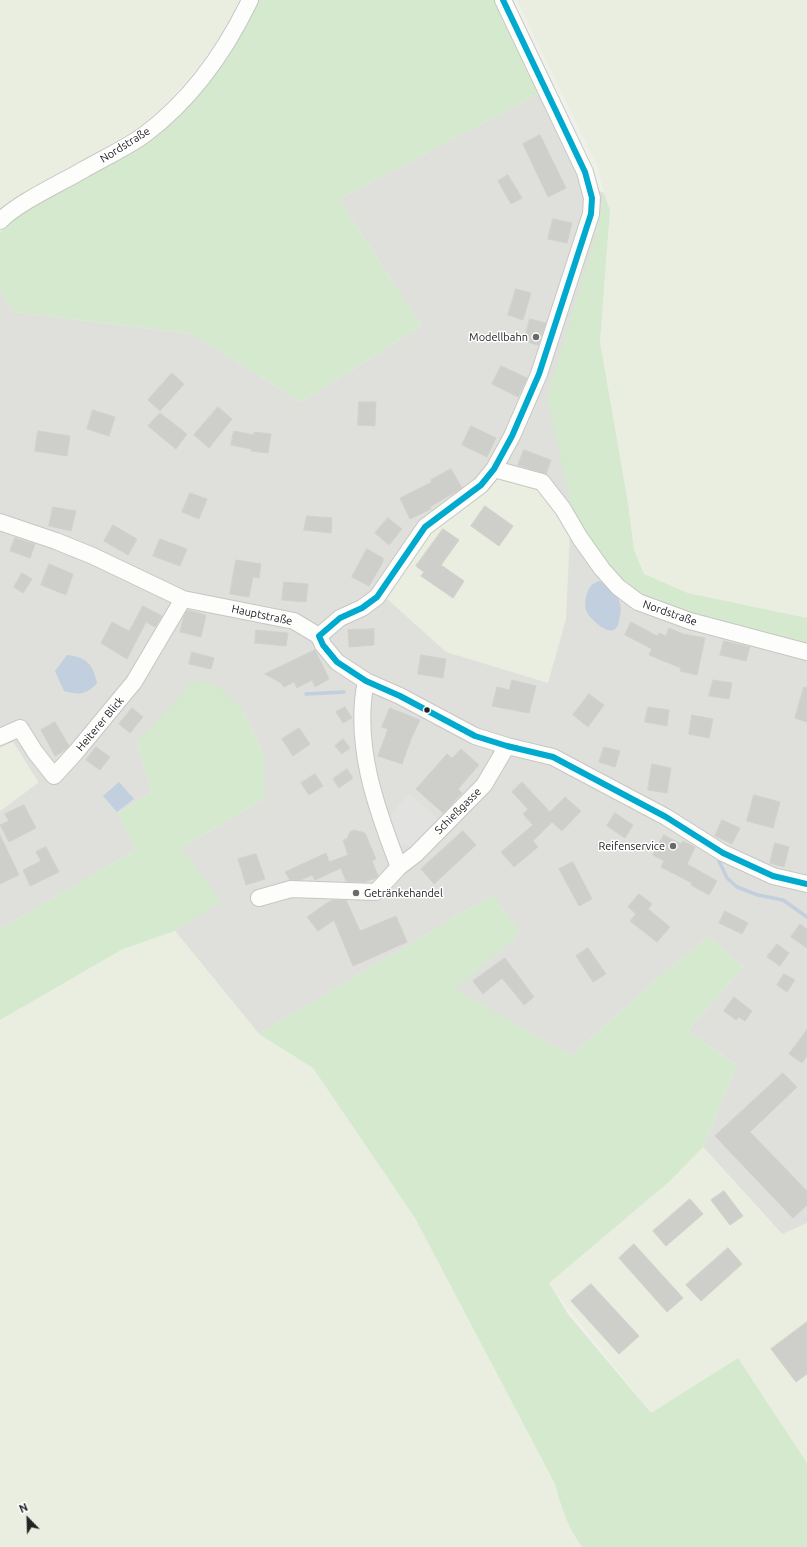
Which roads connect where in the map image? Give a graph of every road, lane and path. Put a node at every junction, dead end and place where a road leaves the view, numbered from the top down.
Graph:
1 (250, 0) edge
2 (503, 0) edge
3 (0, 221) edge
4 (494, 469) junction
5 (0, 522) edge
6 (184, 598) junction
7 (319, 636) junction
8 (807, 652) edge
9 (366, 681) junction
10 (0, 737) edge
11 (507, 746) junction
12 (399, 866) junction
13 (807, 884) edge
14 (259, 898) dead end

1 - 3 street, Nordstraße
2 - 4 street
4 - 7 street
4 - 8 street, Nordstraße
5 - 6 street, Hauptstraße
6 - 7 street, Hauptstraße
6 - 10 street, Heiterer Blick
7 - 9 street, Hauptstraße
9 - 11 street, Hauptstraße
9 - 12 street
11 - 12 street, Schießgasse
11 - 13 street, Hauptstraße
12 - 14 street, Schießgasse

